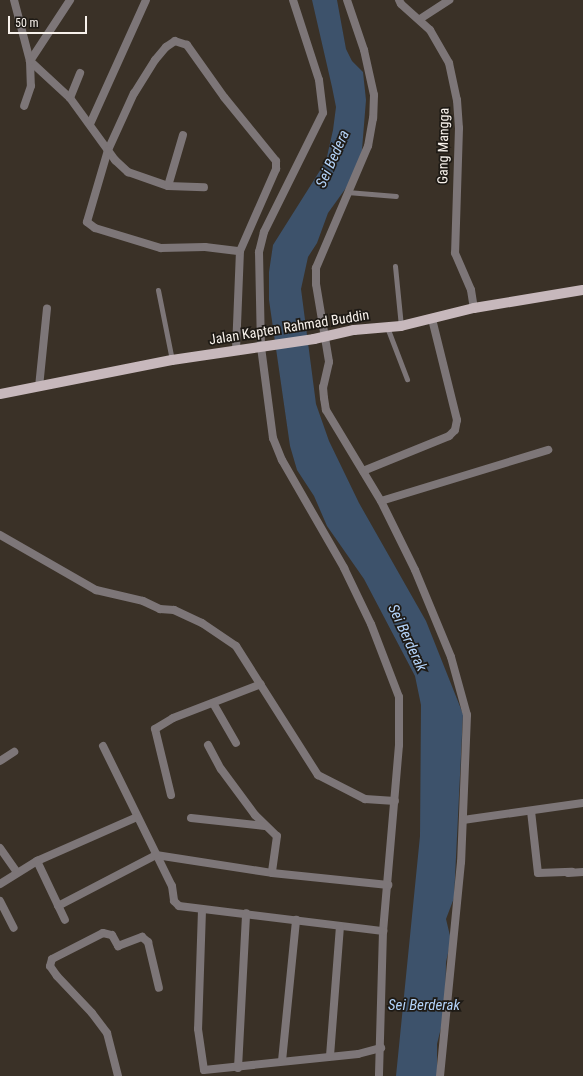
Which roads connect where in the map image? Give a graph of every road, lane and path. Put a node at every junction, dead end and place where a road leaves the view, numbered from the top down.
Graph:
1 (14, 0) edge
2 (70, 0) edge
3 (146, 0) edge
4 (293, 0) edge
5 (347, 0) edge
6 (399, 0) edge
7 (449, 0) edge
8 (420, 19) junction
9 (30, 61) junction
10 (80, 72) dead end
11 (70, 98) junction
12 (24, 106) dead end
13 (90, 124) junction
14 (183, 135) dead end
15 (108, 150) junction
16 (168, 186) junction
17 (204, 187) dead end
18 (347, 192) junction
19 (396, 196) dead end
20 (240, 251) junction
21 (395, 266) dead end
22 (158, 290) dead end
23 (583, 290) edge
24 (47, 308) dead end
25 (474, 308) junction
26 (432, 319) junction
27 (386, 326) junction
28 (401, 326) junction
29 (324, 336) junction
30 (261, 347) junction
31 (236, 350) junction
32 (172, 360) junction
33 (407, 379) dead end
34 (39, 387) junction
35 (0, 394) edge
36 (548, 450) dead end
37 (363, 471) junction
38 (381, 501) junction
39 (0, 536) edge
40 (261, 684) junction
41 (213, 702) junction
42 (236, 743) dead end
43 (208, 745) dead end
44 (103, 746) dead end
45 (14, 752) dead end
46 (0, 761) edge
47 (171, 795) dead end
48 (395, 801) junction
49 (583, 803) edge
50 (531, 810) junction
51 (137, 817) junction
52 (191, 818) dead end
53 (463, 820) junction
54 (266, 826) junction
55 (0, 848) edge
56 (156, 855) junction
57 (37, 861) junction
58 (17, 872) junction
59 (583, 872) edge
60 (272, 873) junction
61 (0, 884) edge
62 (388, 885) junction
63 (0, 901) edge
64 (58, 906) junction
65 (202, 910) junction
66 (246, 913) junction
67 (65, 920) dead end
68 (296, 920) junction
69 (340, 926) junction
70 (14, 928) dead end
71 (383, 931) junction
72 (159, 988) dead end
73 (381, 1048) junction
74 (330, 1056) junction
75 (282, 1061) junction
76 (238, 1068) junction
77 (118, 1076) edge
78 (379, 1076) edge
79 (440, 1076) edge

1 - 9 street
2 - 9 street
3 - 13 street
4 - 30 street
5 - 18 street
6 - 8 street, Gang Mangga
7 - 8 street
8 - 25 street, Gang Mangga
9 - 11 street
9 - 12 street
10 - 11 street
11 - 13 street
13 - 15 street
14 - 16 street
15 - 16 street
15 - 20 street
15 - 20 street
16 - 17 street
18 - 19 lane
18 - 29 street
20 - 31 street
21 - 28 lane
22 - 32 lane
23 - 25 main road, Jalan Kapten Rahmad Buddin
24 - 34 street
25 - 26 main road, Jalan Kapten Rahmad Buddin
26 - 28 main road, Jalan Kapten Rahmad Buddin
26 - 37 street
27 - 28 main road, Jalan Kapten Rahmad Buddin
27 - 29 main road, Jalan Kapten Rahmad Buddin
27 - 33 lane
29 - 30 main road, Jalan Kapten Rahmad Buddin
29 - 37 street
30 - 31 main road, Jalan Kapten Rahmad Buddin
30 - 48 street
31 - 32 main road, Jalan Kapten Rahmad Buddin
32 - 34 main road, Jalan Kapten Rahmad Buddin
34 - 35 main road, Jalan Kapten Rahmad Buddin
36 - 38 street
37 - 38 street
38 - 53 street
39 - 40 street
40 - 41 street
40 - 48 street
41 - 42 street
41 - 47 street
43 - 54 street
44 - 51 street
45 - 46 street
48 - 62 street
49 - 50 street
50 - 53 street
50 - 59 street
51 - 56 street
51 - 57 street
52 - 54 street
53 - 79 street
54 - 60 street
55 - 58 street
56 - 60 street
56 - 64 street
56 - 65 street
57 - 58 street
57 - 64 street
58 - 61 street
60 - 62 street
62 - 71 street
63 - 70 street
64 - 67 street
65 - 66 street
65 - 76 street
66 - 68 street
66 - 76 street
68 - 69 street
68 - 75 street
69 - 71 street
69 - 74 street
71 - 73 street
72 - 77 street
73 - 74 street
73 - 78 street
74 - 75 street
75 - 76 street

